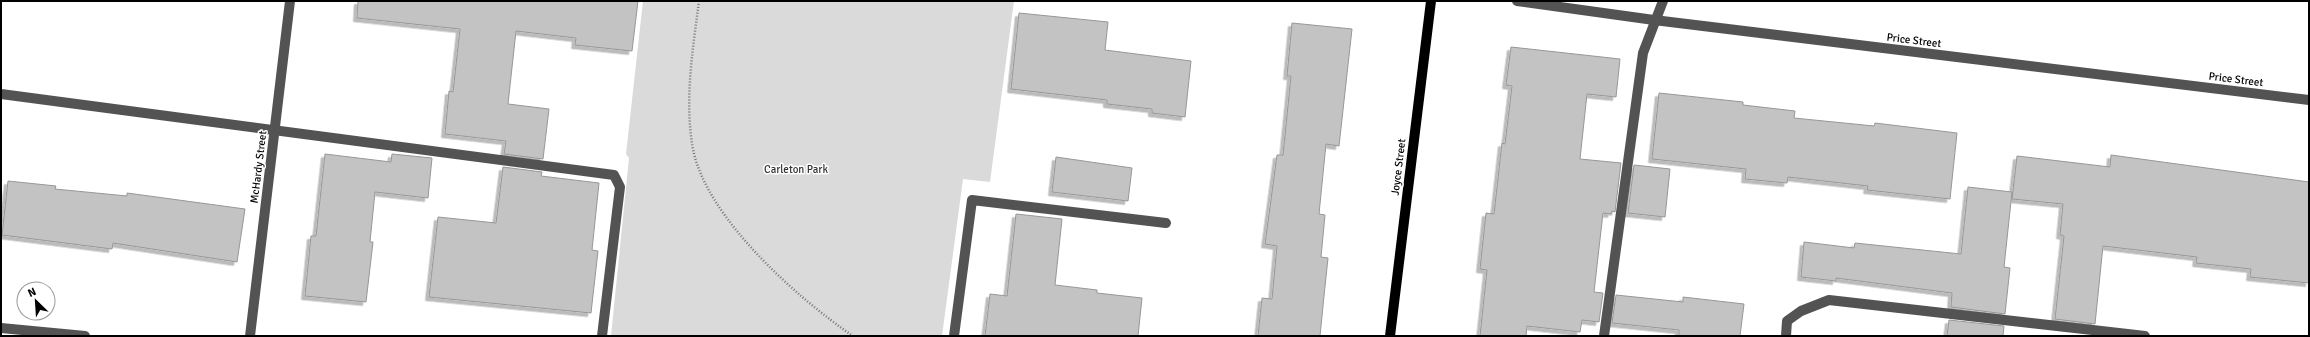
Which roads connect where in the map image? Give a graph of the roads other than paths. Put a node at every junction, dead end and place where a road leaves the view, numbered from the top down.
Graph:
1 (290, 1) edge
2 (1431, 1) edge
3 (1517, 1) edge
4 (1663, 1) edge
5 (1654, 20) junction
6 (1, 94) edge
7 (2309, 100) edge
8 (275, 129) junction
9 (1166, 223) dead end
10 (1, 328) edge
11 (85, 336) edge
12 (250, 336) edge
13 (602, 336) edge
14 (954, 336) edge
15 (1390, 336) edge
16 (1604, 336) edge
17 (1786, 336) edge
18 (2145, 336) edge

1 - 8 street, McHardy Street
2 - 15 main road, Joyce Street
3 - 5 street, Price Street
4 - 5 street
5 - 7 street, Price Street
5 - 16 street
6 - 8 street
8 - 12 street, McHardy Street
8 - 13 street
9 - 14 street
10 - 11 street
17 - 18 street

